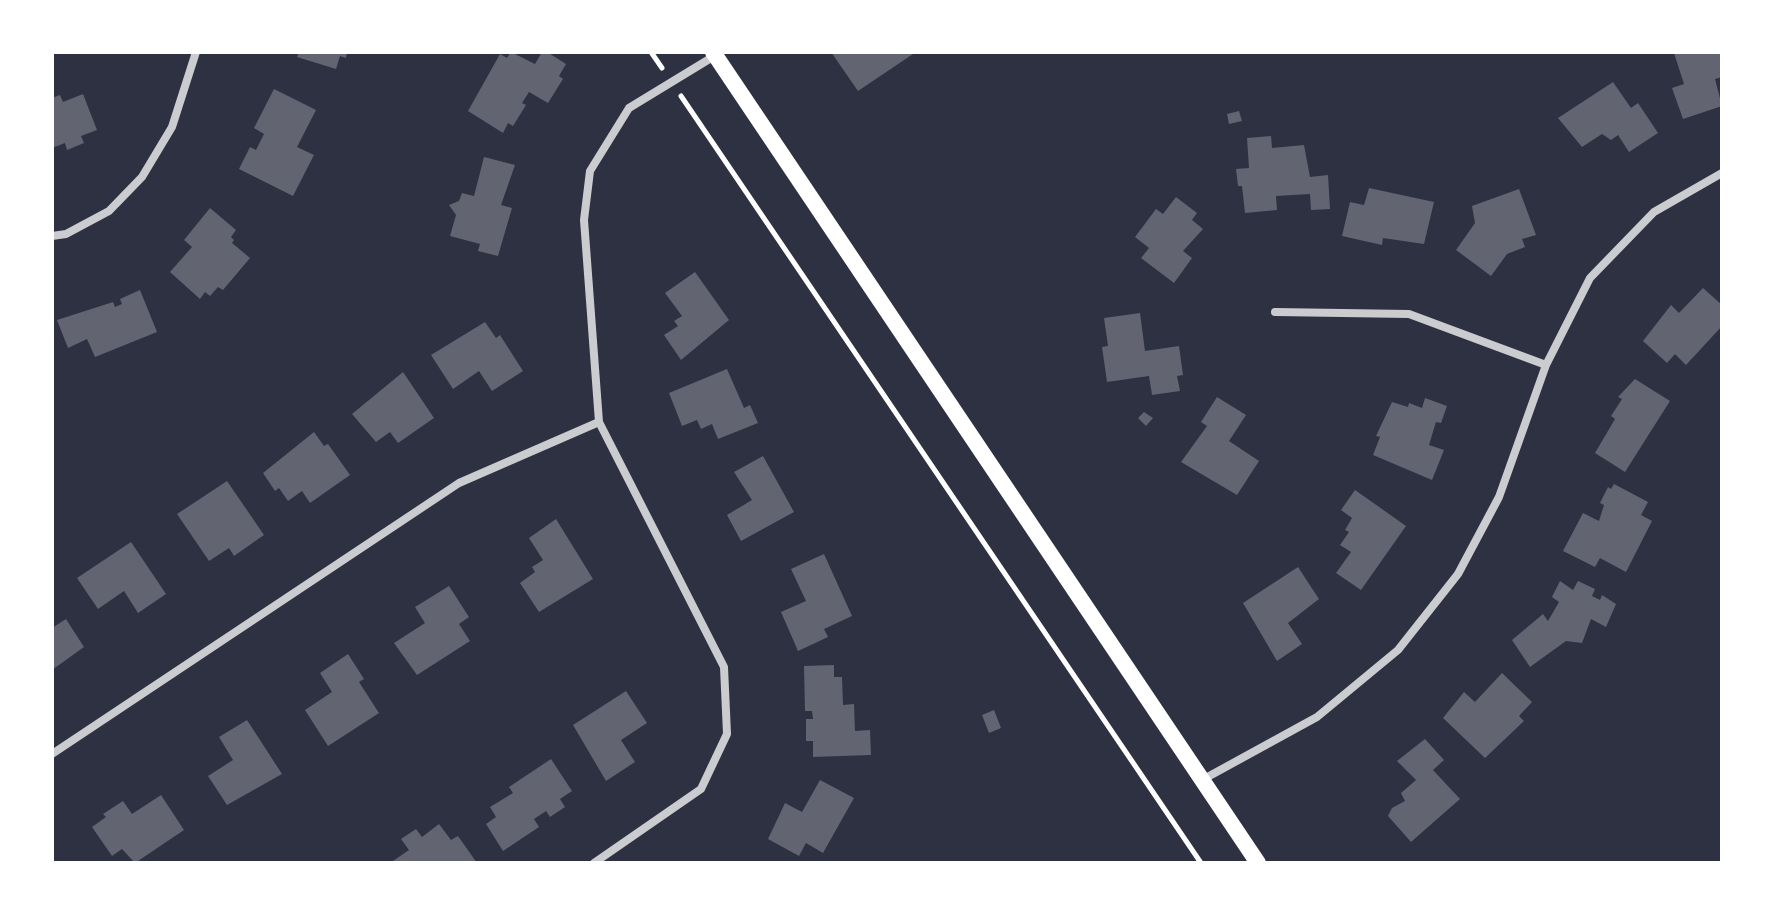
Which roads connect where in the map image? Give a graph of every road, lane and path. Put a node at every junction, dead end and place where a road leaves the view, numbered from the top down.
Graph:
1 (196, 52) edge
2 (651, 52) edge
3 (716, 53) edge
4 (671, 82) junction
5 (1722, 173) edge
6 (52, 236) edge
7 (1275, 312) dead end
8 (1546, 365) junction
9 (599, 422) junction
10 (52, 754) edge
11 (1202, 780) junction
12 (594, 863) edge
13 (1201, 863) edge
14 (1258, 863) edge

1 - 6 street
2 - 4 path
3 - 4 street
3 - 11 main road
4 - 9 street
4 - 13 path
5 - 8 street
7 - 8 street
8 - 11 street
9 - 10 street
9 - 12 street
11 - 14 main road

